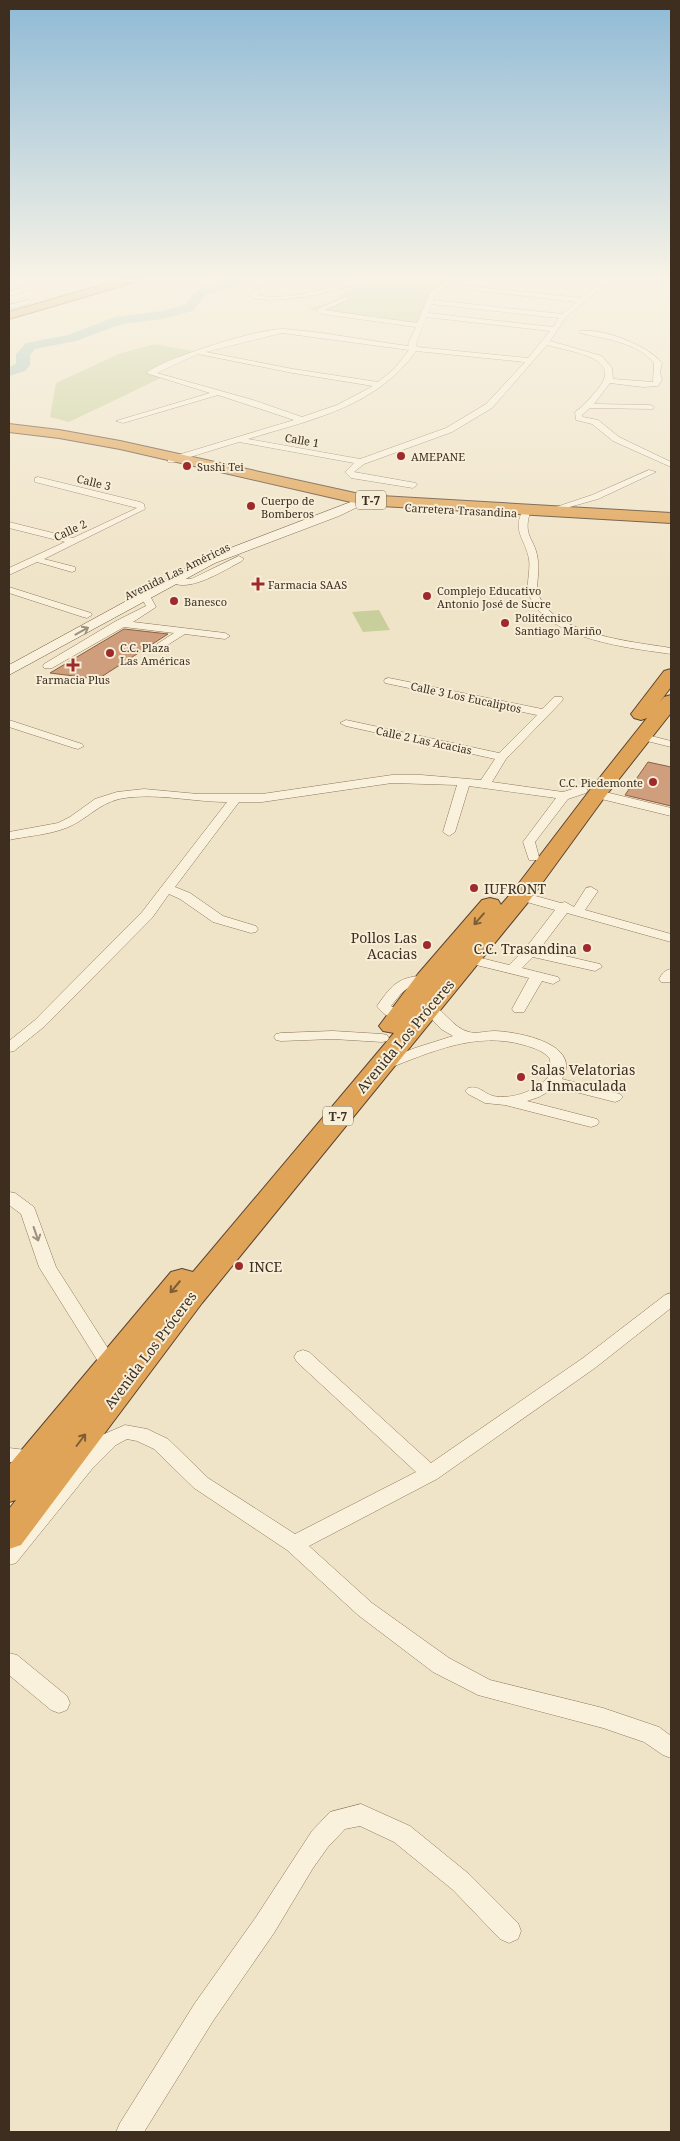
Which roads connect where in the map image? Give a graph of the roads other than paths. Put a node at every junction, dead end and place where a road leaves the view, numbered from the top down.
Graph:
1 (165, 378) edge
2 (338, 378) edge
3 (385, 378) edge
4 (515, 378) edge
5 (610, 378) edge
6 (657, 378) edge
7 (610, 381) junction
8 (378, 384) junction
9 (217, 392) junction
10 (590, 406) junction
11 (650, 407) dead end
12 (300, 419) junction
13 (120, 421) dead end
14 (9, 428) edge
15 (78, 438) junction
16 (238, 440) junction
17 (212, 446) junction
18 (151, 452) junction
19 (171, 458) junction
20 (361, 462) junction
21 (671, 465) edge
22 (208, 466) junction
23 (652, 472) dead end
24 (38, 480) dead end
25 (412, 485) dead end
26 (346, 503) junction
27 (141, 509) joint
28 (526, 512) junction
29 (567, 513) junction
30 (594, 518) junction
31 (671, 520) edge
32 (9, 525) edge
33 (671, 534) edge
34 (73, 541) junction
35 (35, 559) junction
36 (239, 559) dead end
37 (72, 569) dead end
38 (9, 572) edge
39 (175, 581) junction
40 (9, 590) edge
41 (146, 596) junction
42 (87, 615) junction
43 (103, 619) junction
44 (122, 623) junction
45 (183, 631) junction
46 (225, 636) dead end
47 (161, 646) dead end
48 (53, 647) junction
49 (75, 650) junction
50 (671, 651) edge
51 (9, 660) edge
52 (48, 666) dead end
53 (9, 671) edge
54 (671, 675) edge
55 (389, 681) dead end
56 (558, 699) dead end
57 (671, 701) edge
58 (544, 713) junction
59 (9, 723) edge
60 (346, 723) dead end
61 (643, 736) junction
62 (671, 744) edge
63 (78, 746) dead end
64 (502, 757) junction
65 (464, 782) junction
66 (484, 784) junction
67 (581, 793) junction
68 (235, 799) junction
69 (671, 812) edge
70 (449, 832) dead end
71 (9, 836) edge
72 (167, 889) junction
73 (591, 891) dead end
74 (521, 896) junction
75 (571, 909) junction
76 (251, 929) dead end
77 (671, 938) edge
78 (530, 952) junction
79 (469, 959) junction
80 (596, 967) dead end
81 (512, 970) junction
82 (537, 977) junction
83 (553, 980) dead end
84 (519, 1009) dead end
85 (437, 1017) junction
86 (281, 1037) dead end
87 (468, 1037) junction
88 (382, 1038) junction
89 (12, 1043) edge
90 (423, 1050) junction
91 (378, 1067) junction
92 (554, 1082) junction
93 (473, 1091) dead end
94 (615, 1097) dead end
95 (504, 1100) junction
96 (591, 1122) dead end
97 (9, 1197) edge
98 (671, 1299) edge
99 (303, 1357) dead end
100 (110, 1366) junction
101 (9, 1455) edge
102 (35, 1457) junction
103 (430, 1474) junction
104 (9, 1489) edge
105 (9, 1535) edge
106 (294, 1544) junction
107 (9, 1557) edge
108 (9, 1662) edge
109 (59, 1703) dead end
110 (671, 1748) edge
111 (509, 1931) dead end
112 (128, 2132) edge

1 - 9 street
2 - 8 street
3 - 8 street
4 - 20 street
5 - 7 street
6 - 7 street
7 - 10 street
8 - 12 street
9 - 12 street
9 - 13 street
10 - 11 street
10 - 21 street
12 - 16 street
12 - 17 street
14 - 15 highway, Carretera Trasandina / T-7
15 - 18 highway, Carretera Trasandina / T-7
15 - 19 highway, Carretera Trasandina / T-7
16 - 17 street
16 - 20 street, Calle 1
17 - 18 highway
17 - 19 street
17 - 22 highway
18 - 19 highway, Carretera Trasandina / T-7
19 - 22 highway, Carretera Trasandina / T-7
19 - 26 highway, Carretera Trasandina / T-7
20 - 25 street
22 - 26 highway, Carretera Trasandina / T-7
23 - 29 street
24 - 27 street, Calle 3
26 - 28 highway, Carretera Trasandina / T-7
26 - 39 street, Avenida Las Américas
26 - 42 street, Avenida Las Américas
27 - 34 street, Calle 2
28 - 29 highway, Carretera Trasandina / T-7
28 - 30 highway, Carretera Trasandina / T-7
28 - 50 street
29 - 31 highway, Carretera Trasandina / T-7
30 - 31 highway, Carretera Trasandina / T-7
30 - 33 highway
32 - 34 street
34 - 35 street, Calle 2
35 - 37 street
35 - 38 street, Calle 2
36 - 39 street
39 - 41 street, Avenida Las Américas
40 - 42 street
41 - 43 street, Avenida Las Américas
41 - 44 street
42 - 51 street, Avenida Las Américas
43 - 44 street
48 -> 43 street, Avenida Las Américas
44 - 45 street
44 - 49 street
45 - 46 street
45 - 47 street
48 - 49 street
48 - 53 street, Avenida Las Américas
49 - 52 street
54 - 67 highway, Avenida Los Próceres / T-7
55 - 58 street, Calle 3 Los Eucaliptos
56 - 58 street
57 - 61 highway, Avenida Los Próceres / T-7
58 - 64 street
59 - 63 street
60 - 64 street, Calle 2 Las Acacias
61 - 62 street
61 - 67 highway, Avenida Los Próceres / T-7
64 - 66 street
65 - 66 street
65 - 68 street
65 - 70 street
66 - 67 street
67 - 69 street
67 - 74 highway, Avenida Los Próceres / T-7
67 -> 88 highway, Avenida Los Próceres / T-7
68 - 71 street
68 - 72 street
72 - 76 street
72 - 89 street
73 - 75 street
74 - 75 street
74 - 79 highway, Avenida Los Próceres / T-7
75 - 77 street
75 - 78 street
78 - 80 street
78 - 81 street
79 - 81 street
79 - 85 highway, Avenida Los Próceres / T-7
81 - 82 street
82 - 83 street
82 - 84 street
85 - 87 street
85 - 90 street
85 - 91 highway, Avenida Los Próceres / T-7
86 - 88 street
87 - 90 street
87 - 92 street
88 -> 100 highway, Avenida Los Próceres / T-7
90 - 91 street
105 -> 91 highway, Avenida Los Próceres / T-7
92 - 94 street
92 - 95 street
93 - 95 street
95 - 96 street
97 -> 100 street
98 - 103 street
99 - 103 street
100 - 102 highway, Avenida Los Próceres / T-7
101 - 102 street
102 - 104 highway, Avenida Los Próceres / T-7
103 - 106 street
106 - 107 street
106 - 110 street
108 - 109 street
111 - 112 street

